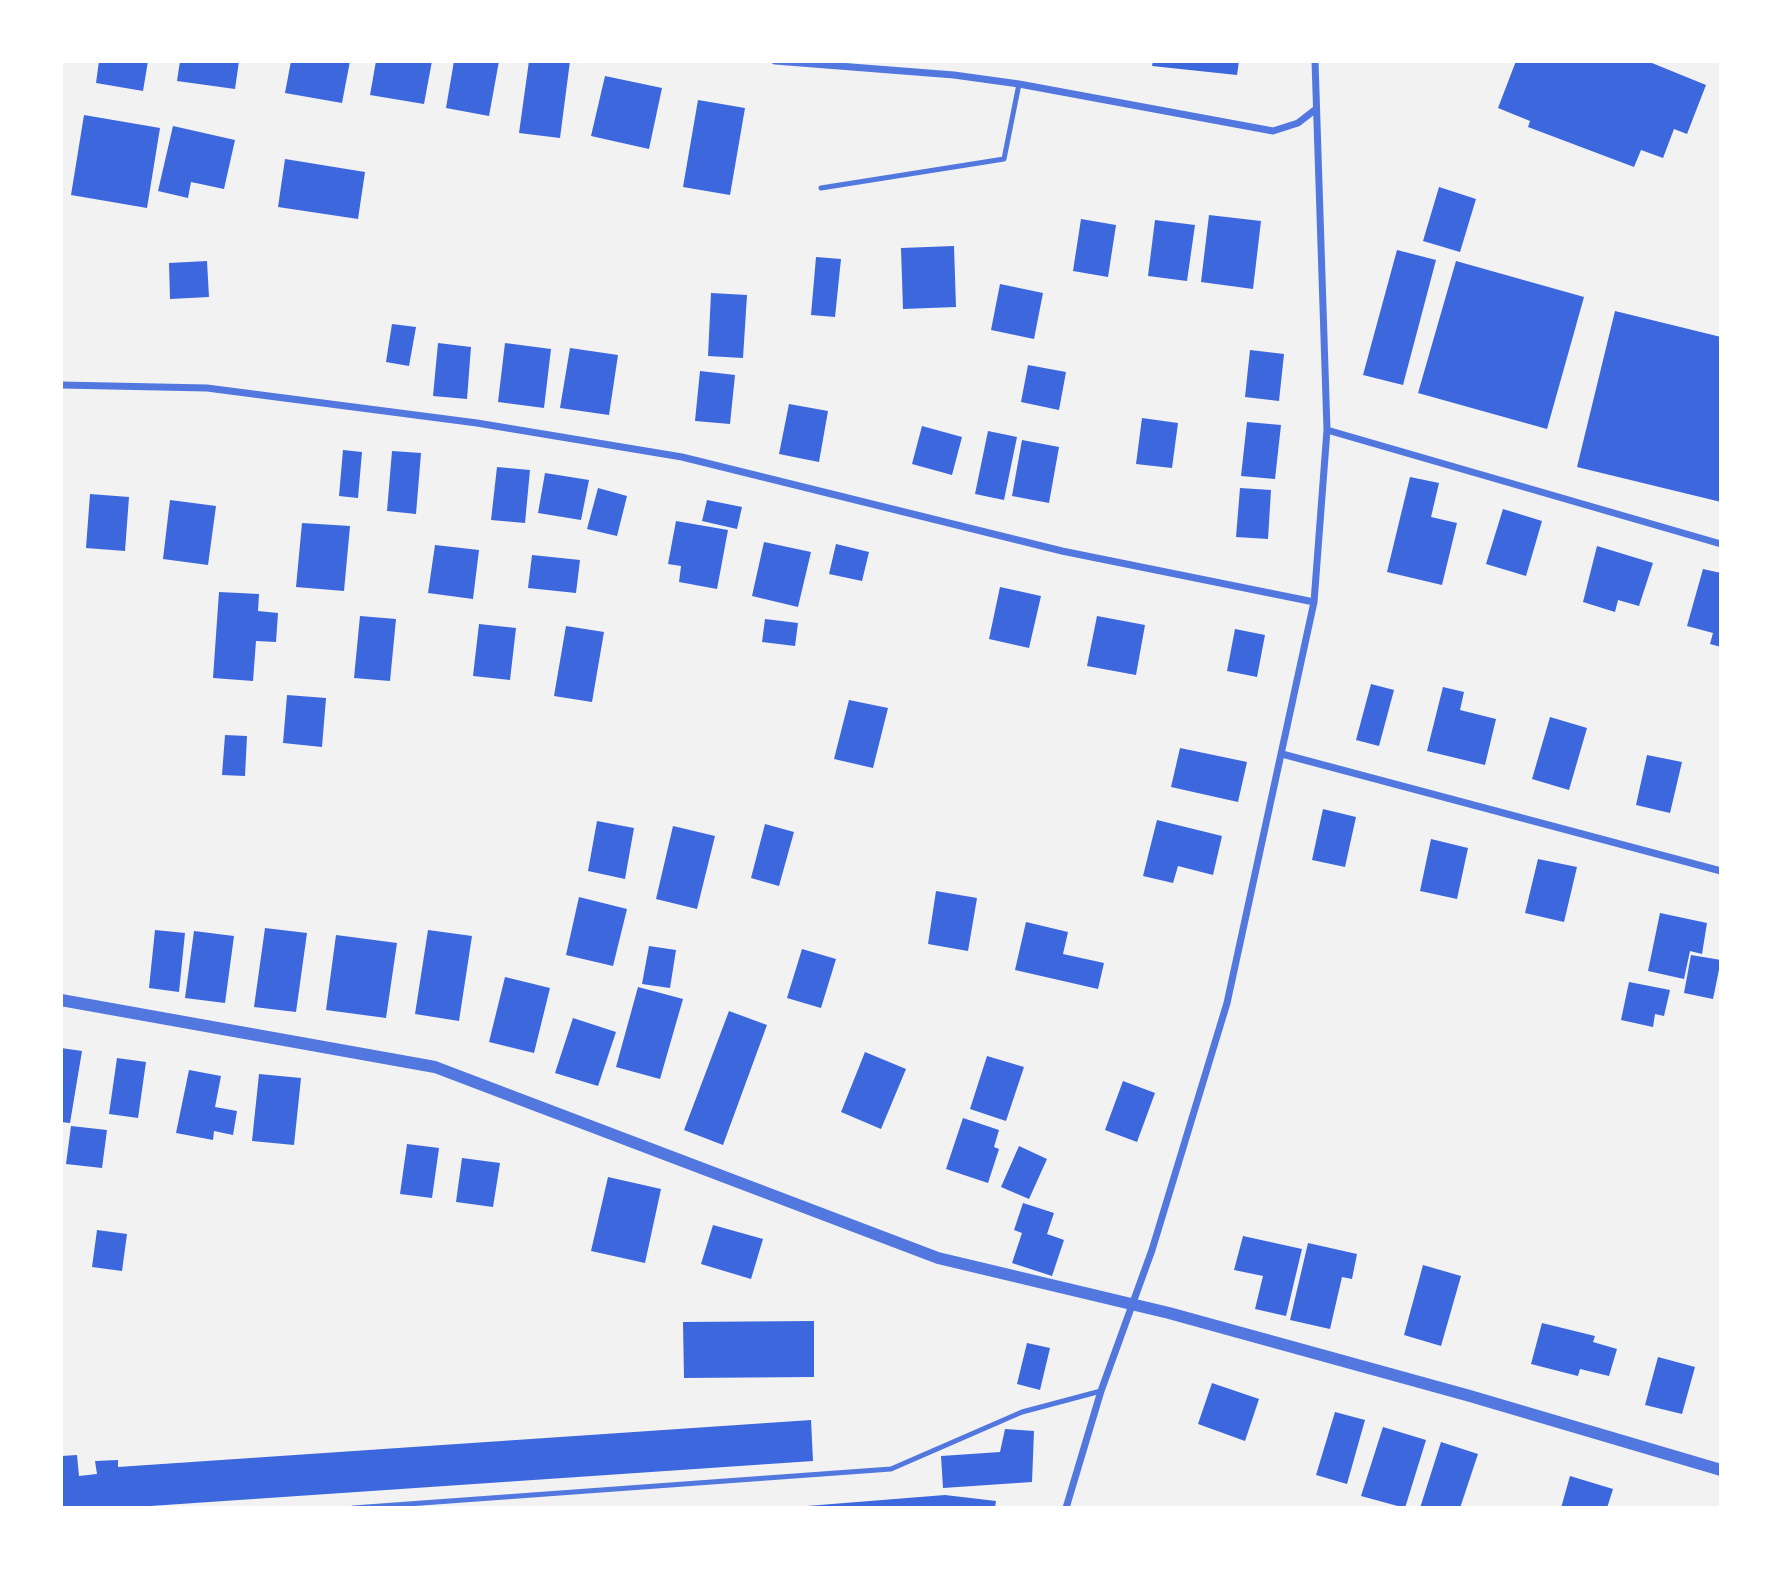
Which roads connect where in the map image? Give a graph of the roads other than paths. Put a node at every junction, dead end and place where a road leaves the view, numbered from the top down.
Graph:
1 (775, 61) edge
2 (1315, 61) edge
3 (1019, 84) junction
4 (1317, 110) junction
5 (821, 188) dead end
6 (61, 385) edge
7 (1327, 429) junction
8 (1721, 544) edge
9 (1314, 602) junction
10 (1282, 754) junction
11 (1721, 872) edge
12 (61, 1000) edge
13 (1132, 1304) junction
14 (1101, 1391) junction
15 (1721, 1470) edge
16 (352, 1508) edge
17 (1066, 1508) edge

1 - 3 street
2 - 4 street
3 - 4 street
3 - 5 lane
4 - 7 street
6 - 9 street
7 - 8 street
7 - 9 street
9 - 10 street
10 - 11 street
10 - 13 street
12 - 13 street
13 - 14 street
13 - 15 street
14 - 16 lane
14 - 17 street

